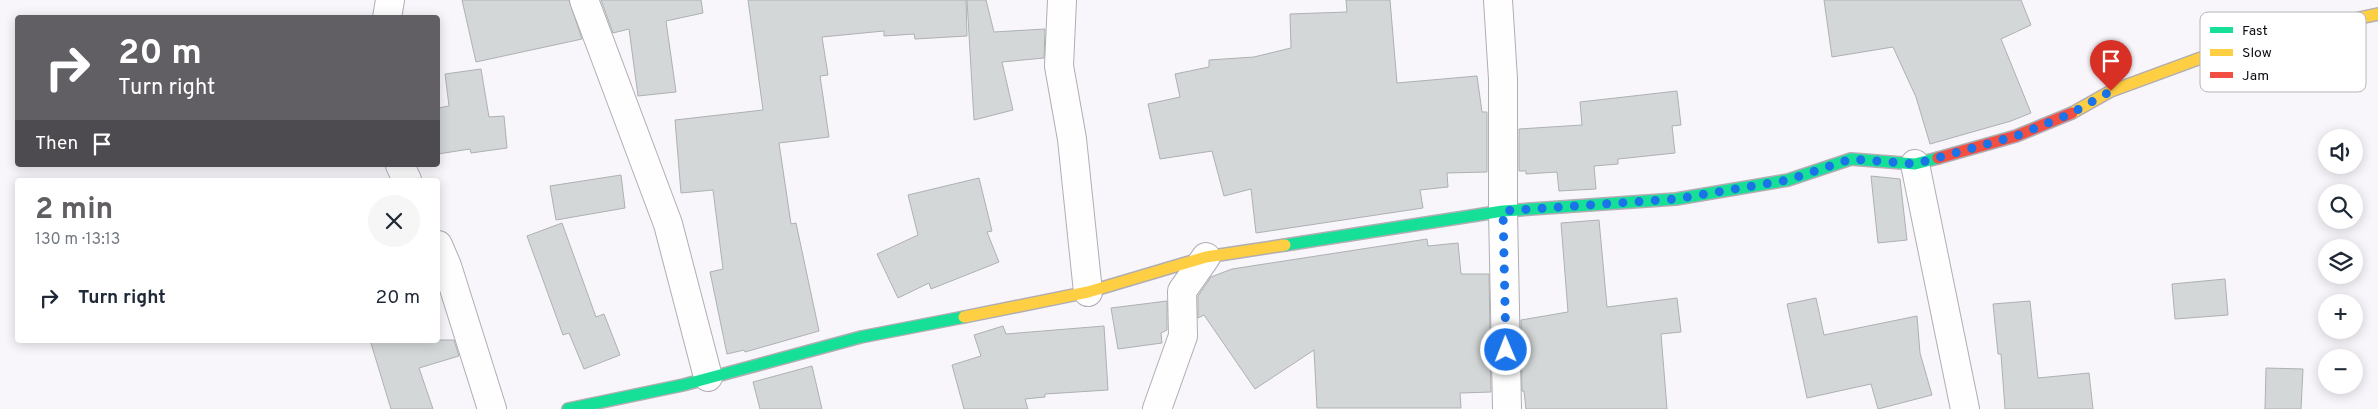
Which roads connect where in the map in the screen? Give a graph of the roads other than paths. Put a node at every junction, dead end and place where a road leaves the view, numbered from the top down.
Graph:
1 (390, 0) edge
2 (584, 0) edge
3 (1062, 0) edge
4 (1498, 0) edge
5 (387, 15) edge
6 (2200, 58) edge
7 (1915, 164) junction
8 (1503, 211) junction
9 (440, 250) edge
10 (1206, 257) junction
11 (1088, 292) junction
12 (708, 378) junction
13 (492, 409) edge
14 (568, 409) edge
15 (1157, 409) edge
16 (1507, 409) edge
17 (1965, 409) edge

1 - 5 street
2 - 12 street
3 - 11 street
4 - 8 street
6 - 7 street
7 - 8 street
7 - 17 street
8 - 10 street
8 - 16 street
9 - 13 street
10 - 11 street
10 - 15 street
11 - 12 street
12 - 14 street

